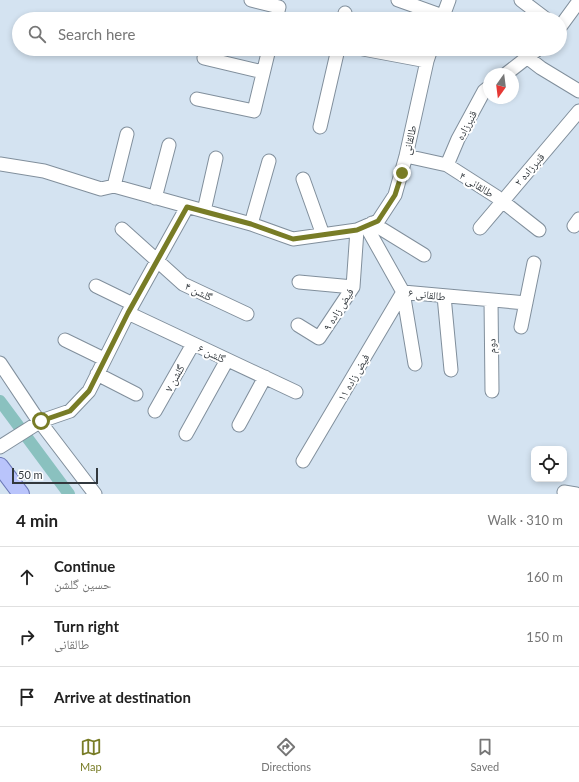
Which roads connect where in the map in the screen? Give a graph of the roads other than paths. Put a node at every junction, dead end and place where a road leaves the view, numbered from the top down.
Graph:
1 (251, 0) edge
2 (398, 0) edge
3 (449, 0) edge
4 (521, 0) edge
5 (579, 1) edge
6 (278, 12) edge
7 (428, 12) edge
8 (445, 12) edge
9 (537, 12) edge
10 (567, 17) edge
11 (267, 56) edge
12 (336, 56) edge
13 (429, 56) edge
14 (204, 58) dead end
15 (528, 58) joint
16 (514, 68) edge
17 (264, 72) junction
18 (579, 91) edge
19 (483, 93) edge
20 (197, 99) dead end
21 (579, 111) edge
22 (320, 127) dead end
23 (127, 134) dead end
24 (169, 145) dead end
25 (406, 156) junction
26 (216, 158) dead end
27 (269, 161) dead end
28 (0, 164) edge
29 (447, 165) junction
30 (303, 179) dead end
31 (114, 186) junction
32 (155, 198) junction
33 (501, 201) junction
34 (187, 207) junction
35 (204, 211) junction
36 (251, 224) junction
37 (365, 227) junction
38 (480, 228) dead end
39 (122, 229) dead end
40 (538, 230) dead end
41 (323, 235) junction
42 (424, 255) dead end
43 (157, 260) junction
44 (534, 263) dead end
45 (299, 282) dead end
46 (96, 286) dead end
47 (353, 288) junction
48 (403, 292) junction
49 (444, 296) junction
50 (491, 300) junction
51 (526, 303) junction
52 (130, 309) junction
53 (247, 314) dead end
54 (298, 325) dead end
55 (521, 327) dead end
56 (65, 340) dead end
57 (193, 344) junction
58 (104, 359) junction
59 (227, 360) junction
60 (0, 363) edge
61 (415, 364) dead end
62 (451, 370) dead end
63 (97, 374) junction
64 (265, 377) junction
65 (492, 391) dead end
66 (296, 392) dead end
67 (136, 394) dead end
68 (155, 412) dead end
69 (41, 421) junction
70 (239, 425) dead end
71 (186, 434) dead end
72 (0, 447) edge
73 (303, 461) dead end
74 (0, 466) edge
75 (21, 494) edge
76 (95, 494) edge

1 - 6 street
2 - 7 street
3 - 8 street
4 - 9 street
5 - 10 street
11 - 17 street
12 - 22 street
13 - 25 street, طالقانی
14 - 17 street
15 - 16 street
15 - 18 street
17 - 20 street
19 - 29 street, قنبرزاده
21 - 33 street, قنبرزاده ۲
23 - 31 street
24 - 32 street
25 - 29 street, طالقانی ۴
25 - 37 street, طالقانی
26 - 35 street
27 - 36 street
28 - 31 street
29 - 33 street, طالقانی ۴
30 - 41 street
31 - 32 street
32 - 34 street
33 - 38 street, قنبرزاده ۲
33 - 40 street, طالقانی ۴
34 - 35 street
34 - 43 street
35 - 36 street
36 - 41 street
37 - 41 street
37 - 42 street
37 - 47 street, فیض زاده ۹
37 - 48 street, طالقانی ۶
39 - 43 street, گلشن ۴
43 - 52 street
43 - 53 street, گلشن ۴
44 - 51 street
45 - 47 street
46 - 52 street, گلشن ۶
47 - 54 street, فیض زاده ۹
48 - 49 street, طالقانی ۶
48 - 61 street
48 - 73 street, فیض زاده ۱۱
49 - 50 street, طالقانی ۶
49 - 62 street
50 - 51 street, طالقانی ۶
50 - 65 street, دوم
51 - 55 street
52 - 57 street, گلشن ۶
52 - 58 street
56 - 58 street
57 - 59 street, گلشن ۶
57 - 68 street, گلشن ۷
58 - 63 street
59 - 64 street, گلشن ۶
59 - 71 street
60 - 69 street
63 - 67 street
63 - 69 street
64 - 66 street, گلشن ۶
64 - 70 street
69 - 72 street
69 - 76 street
74 - 75 main road

